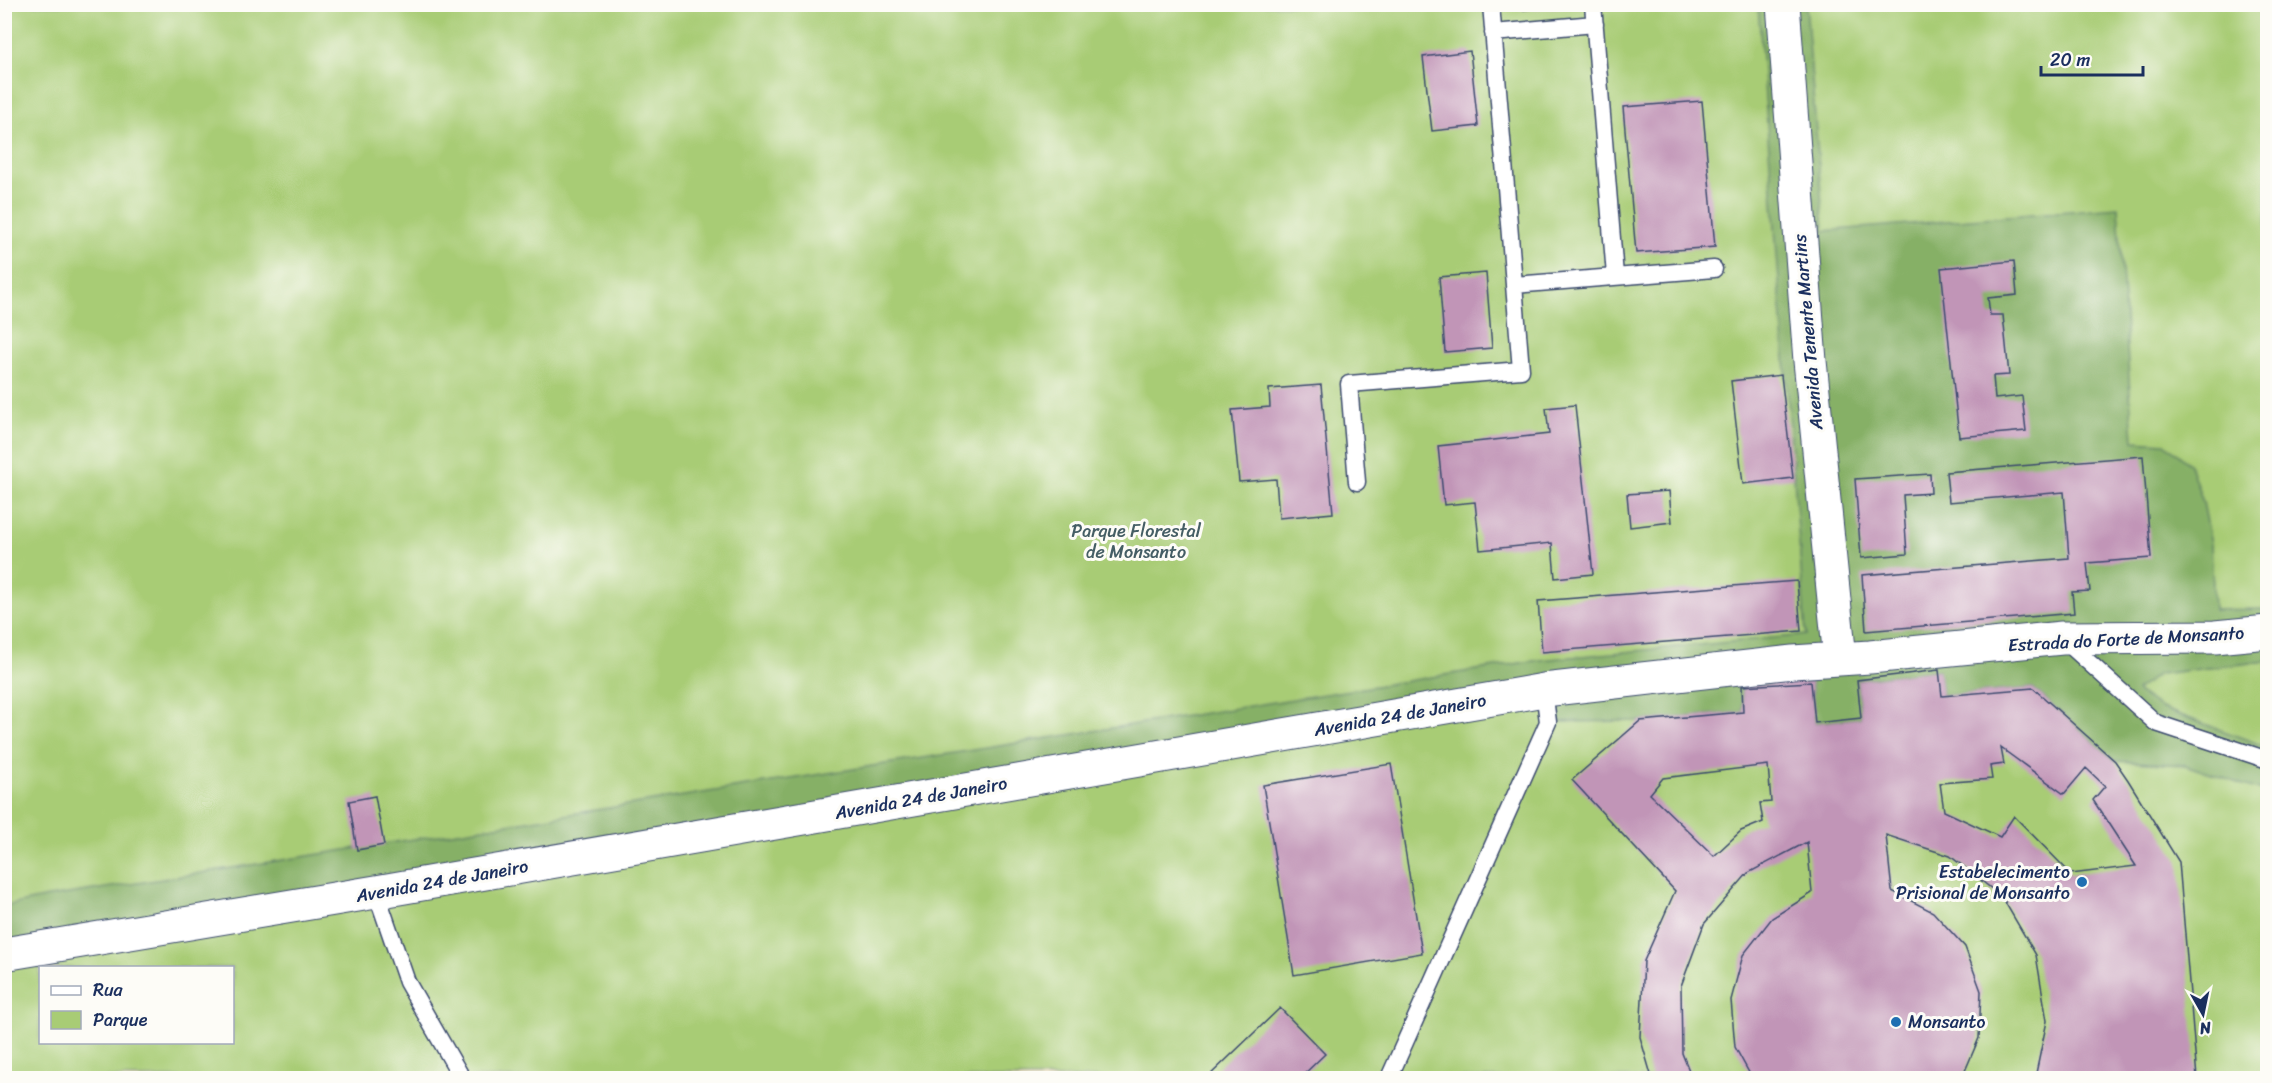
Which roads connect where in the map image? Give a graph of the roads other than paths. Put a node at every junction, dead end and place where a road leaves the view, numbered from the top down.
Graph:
1 (1491, 4) edge
2 (1593, 4) edge
3 (1783, 4) edge
4 (1595, 24) junction
5 (1493, 33) junction
6 (1714, 268) dead end
7 (1615, 276) junction
8 (1514, 285) junction
9 (1357, 482) dead end
10 (2268, 632) edge
11 (2062, 638) junction
12 (1840, 658) junction
13 (1544, 690) junction
14 (2268, 760) edge
15 (376, 892) junction
16 (4, 954) edge
17 (462, 1078) edge
18 (1389, 1078) edge

1 - 5 lane
2 - 4 lane
3 - 12 street, Avenida Tenente Martins
4 - 5 lane
4 - 7 lane
5 - 8 lane
6 - 7 lane
7 - 8 lane
8 - 9 lane
10 - 11 street, Estrada do Forte de Monsanto
11 - 12 street, Estrada do Forte de Monsanto
11 - 14 lane
12 - 13 street, Avenida 24 de Janeiro
13 - 15 street, Avenida 24 de Janeiro
13 - 18 lane
15 - 16 street, Avenida 24 de Janeiro
15 - 17 lane

